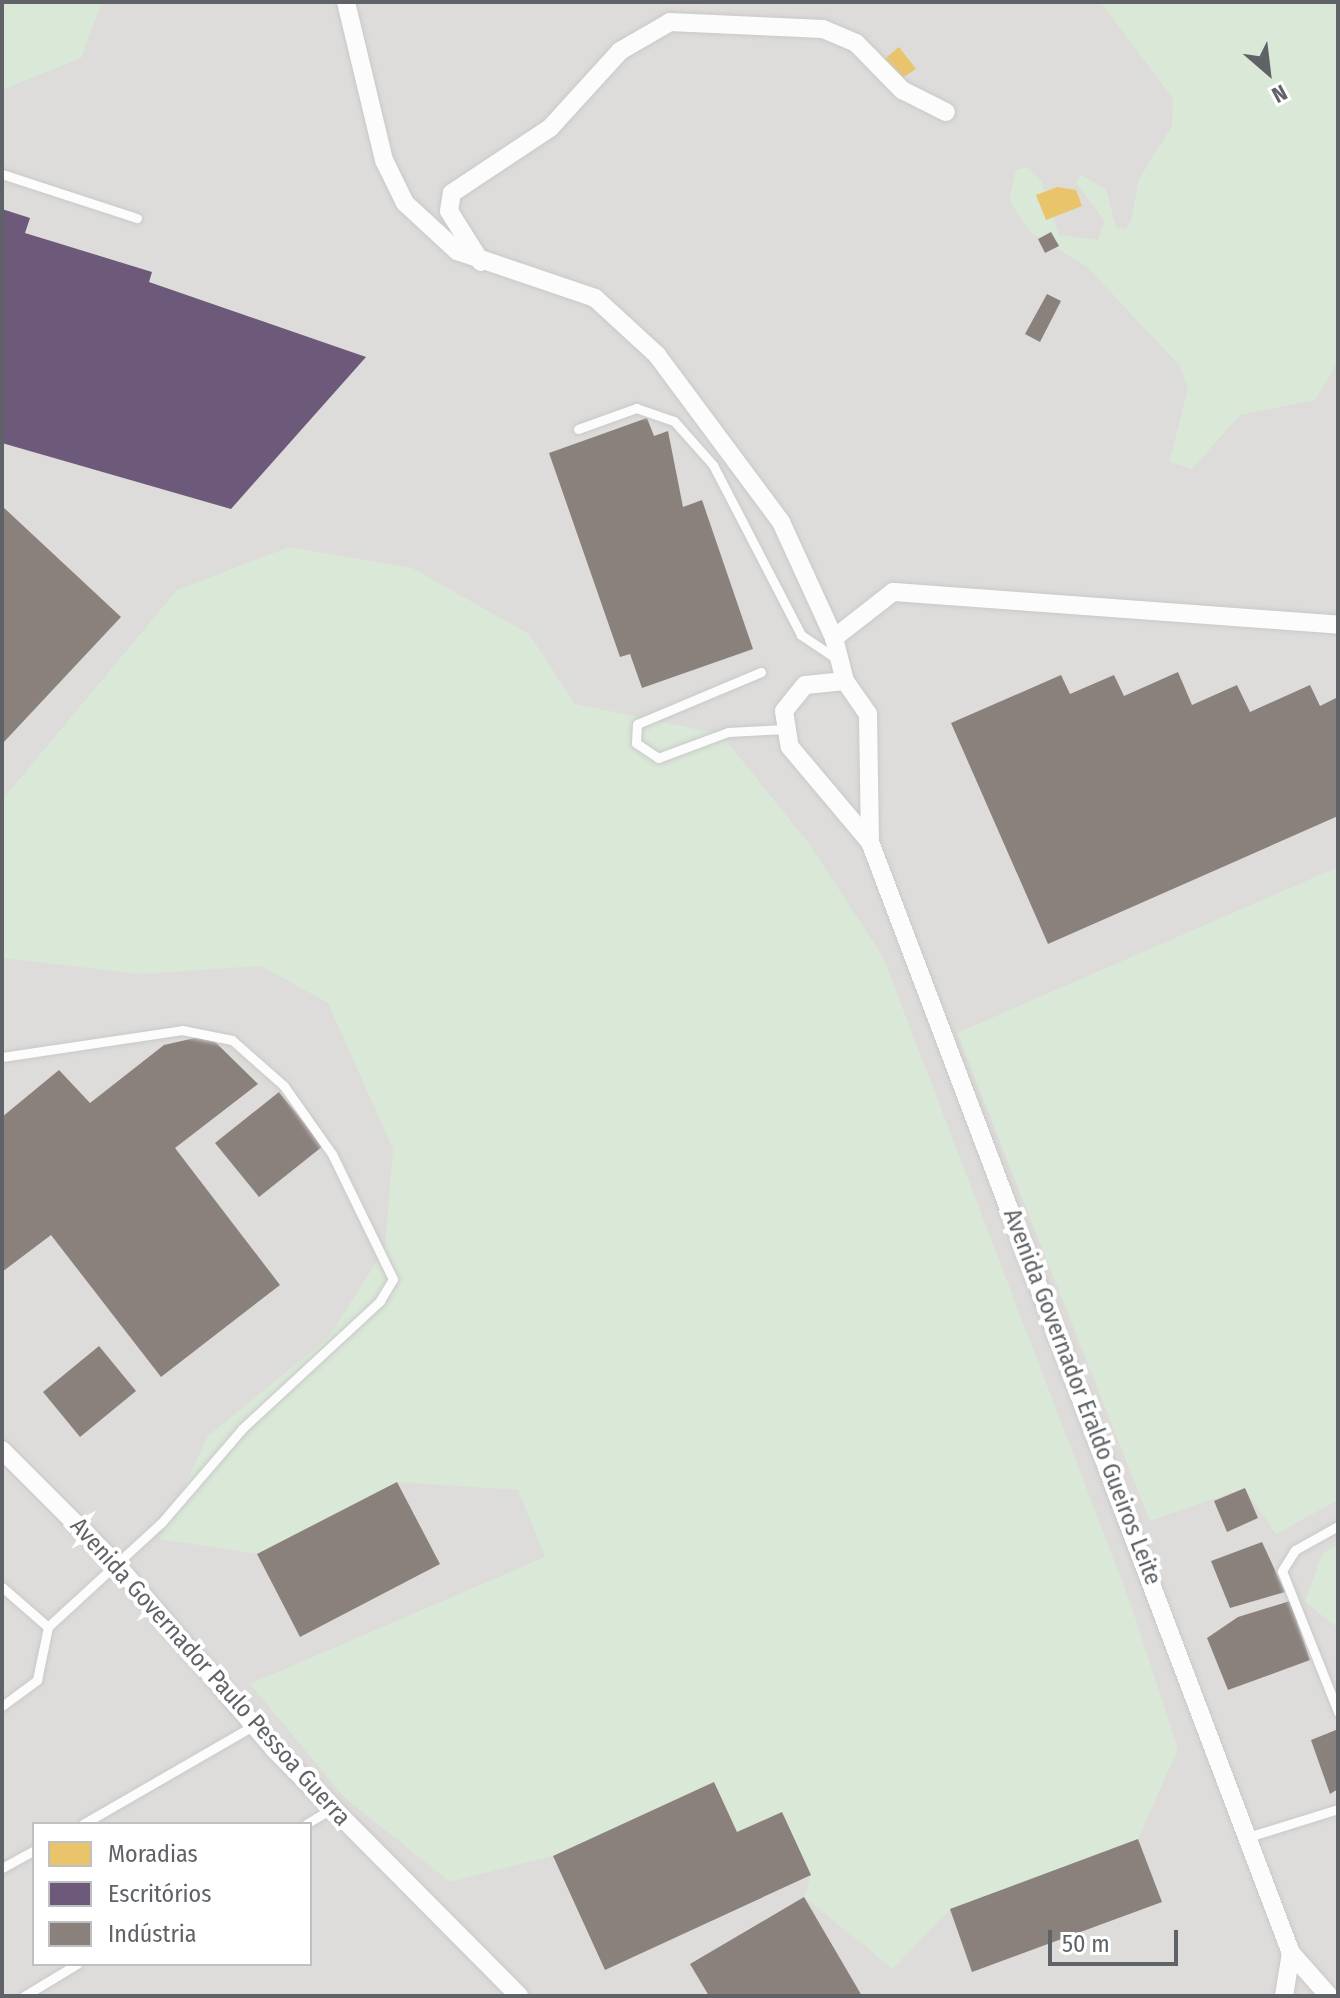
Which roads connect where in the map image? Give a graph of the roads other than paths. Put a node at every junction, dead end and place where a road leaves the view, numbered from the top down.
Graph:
1 (346, 2) edge
2 (946, 112) dead end
3 (2, 174) edge
4 (137, 218) dead end
5 (481, 262) junction
6 (578, 429) dead end
7 (1338, 625) edge
8 (834, 638) junction
9 (840, 661) junction
10 (761, 672) dead end
11 (845, 681) junction
12 (785, 729) junction
13 (870, 842) junction
14 (2, 1057) edge
15 (2, 1450) edge
16 (1338, 1526) edge
17 (117, 1565) junction
18 (2, 1587) edge
19 (48, 1627) junction
20 (2, 1706) edge
21 (1337, 1707) edge
22 (253, 1726) junction
23 (331, 1809) junction
24 (1336, 1811) edge
25 (86, 1822) edge
26 (309, 1822) edge
27 (1248, 1837) junction
28 (32, 1851) edge
29 (2, 1868) edge
30 (1291, 1953) junction
31 (74, 1966) edge
32 (24, 1996) edge
33 (519, 1996) edge
34 (1284, 1996) edge
35 (1329, 1996) edge

1 - 5 street, Avenida Governador Eraldo Gueiros Leite
2 - 5 street
3 - 4 lane
5 - 8 street, Avenida Governador Eraldo Gueiros Leite
6 - 9 lane
7 - 8 street
8 - 9 street, Avenida Governador Eraldo Gueiros Leite
9 - 11 street, Avenida Governador Eraldo Gueiros Leite
10 - 12 lane
11 - 12 street
11 - 13 street, Avenida Governador Eraldo Gueiros Leite
12 - 13 street, Avenida Governador Eraldo Gueiros Leite
13 - 27 street, Avenida Governador Eraldo Gueiros Leite
14 - 17 lane
15 - 17 street, Avenida Governador Paulo Pessoa Guerra
16 - 21 lane
17 - 19 lane
17 - 22 street, Avenida Governador Paulo Pessoa Guerra
18 - 19 lane
19 - 20 lane
22 - 23 street, Avenida Governador Paulo Pessoa Guerra
22 - 25 lane
23 - 26 lane
23 - 33 street, Avenida Governador Paulo Pessoa Guerra
24 - 27 lane
27 - 30 street, Avenida Governador Eraldo Gueiros Leite
28 - 29 lane
30 - 34 street, Avenida Governador Eraldo Gueiros Leite
30 - 35 street, Avenida Governador Eraldo Gueiros Leite
31 - 32 lane

